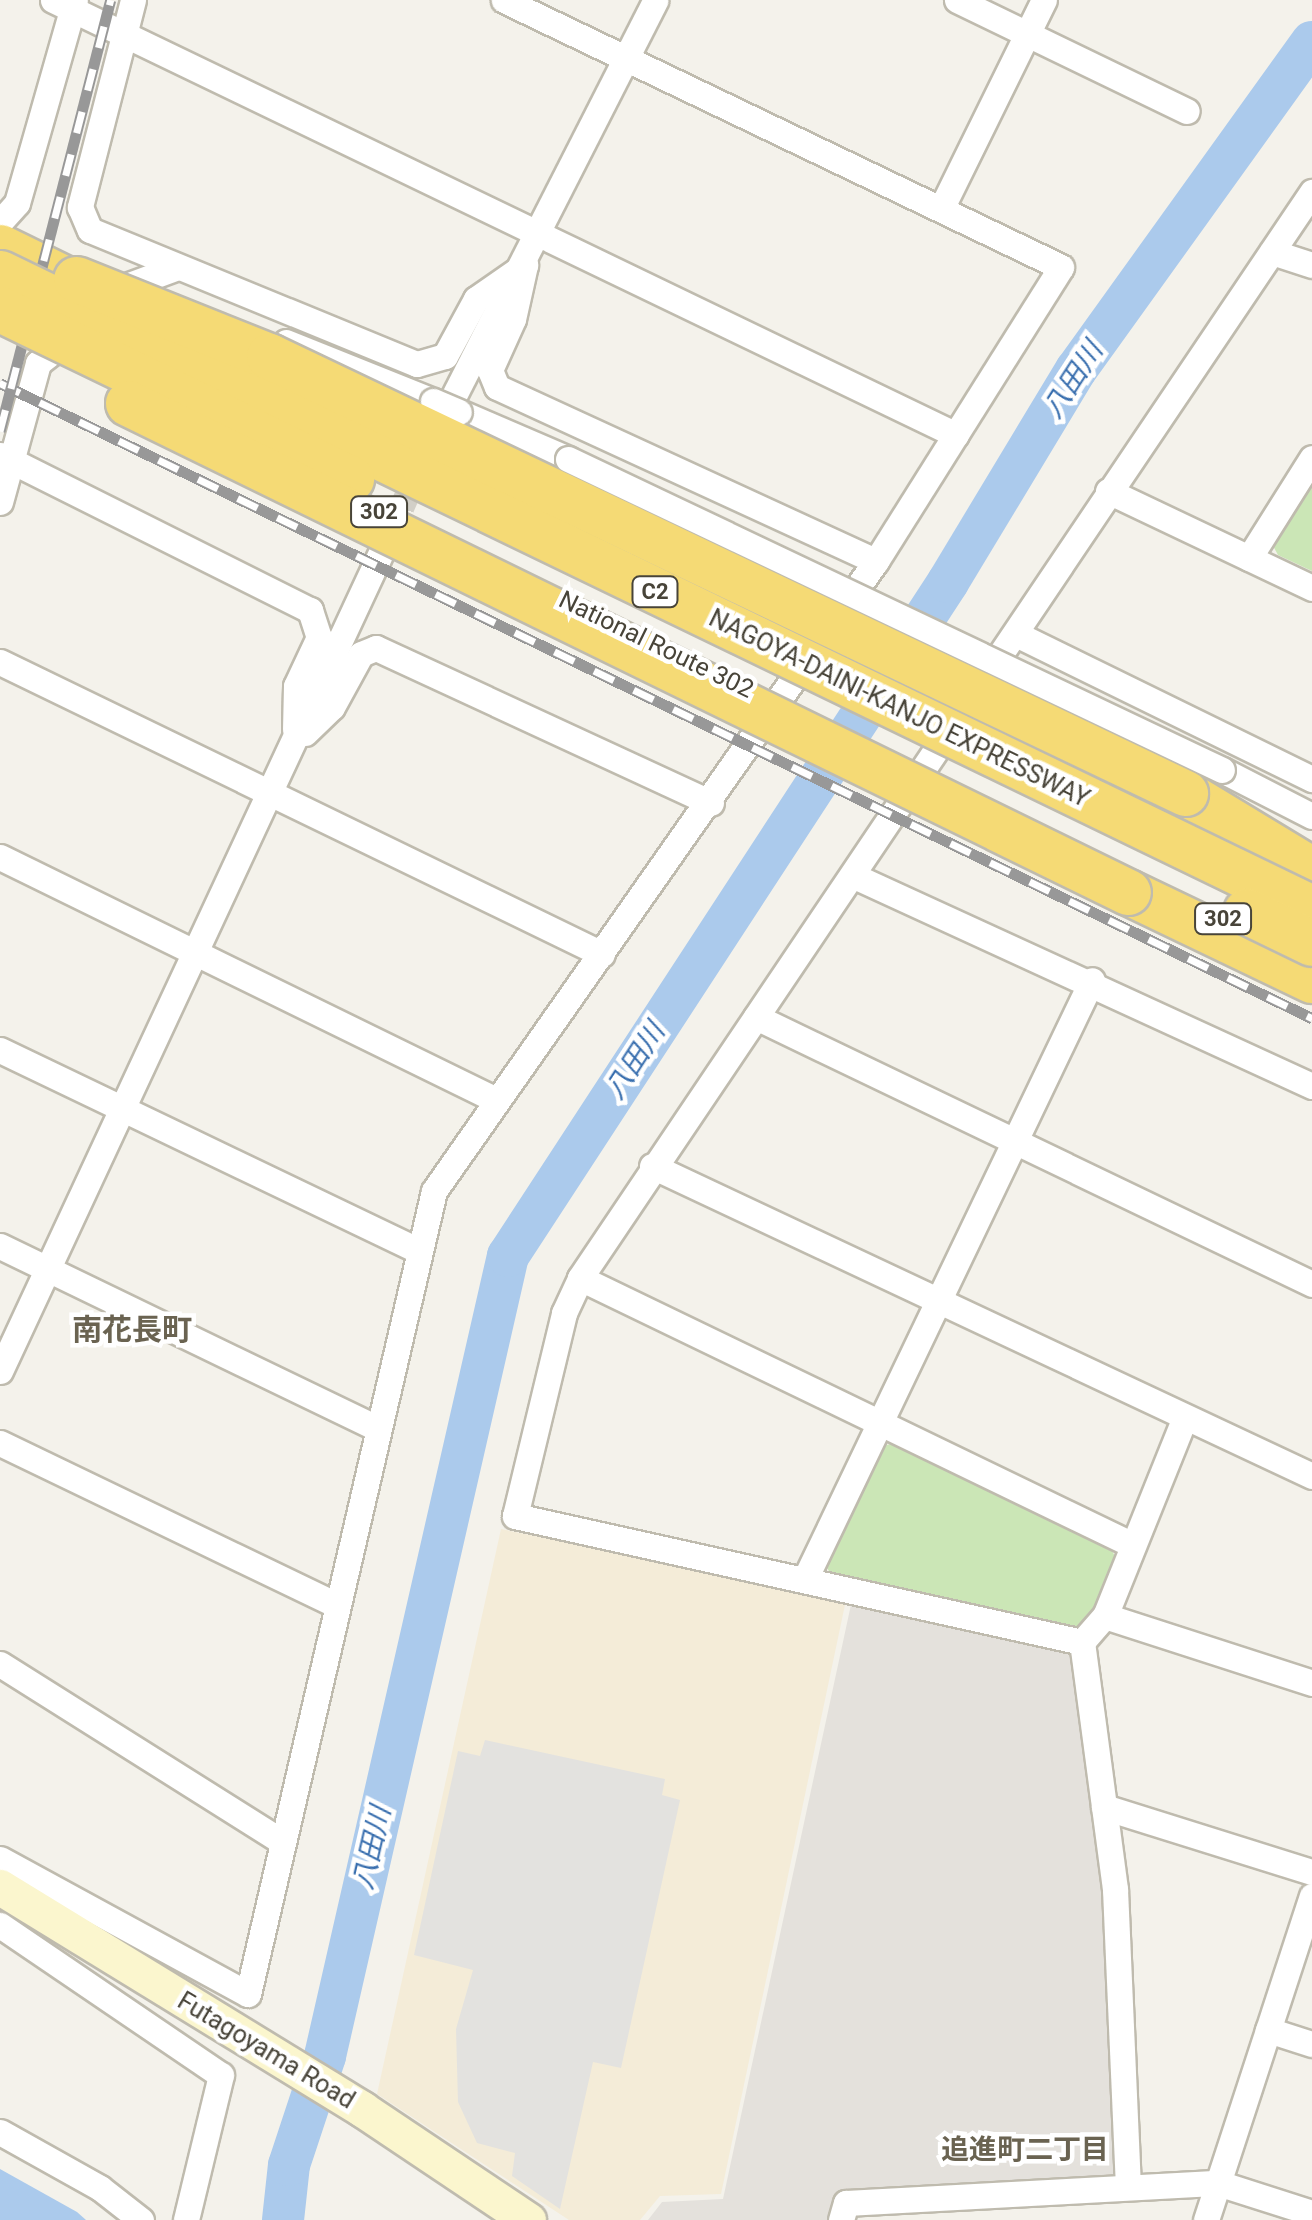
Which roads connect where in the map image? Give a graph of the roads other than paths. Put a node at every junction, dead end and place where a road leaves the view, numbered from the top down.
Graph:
1 (133, 0) edge
2 (504, 0) edge
3 (656, 0) edge
4 (958, 0) edge
5 (1044, 0) edge
6 (67, 3) edge
7 (124, 34) junction
8 (1028, 34) junction
9 (627, 60) junction
10 (1187, 111) dead end
11 (1312, 192) edge
12 (6, 207) edge
13 (941, 209) junction
14 (95, 233) junction
15 (540, 236) junction
16 (0, 248) edge
17 (1272, 252) junction
18 (525, 265) junction
19 (1312, 265) edge
20 (178, 266) junction
21 (0, 272) edge
22 (62, 278) junction
23 (130, 285) junction
24 (226, 286) junction
25 (0, 309) edge
26 (243, 326) junction
27 (0, 330) edge
28 (52, 352) junction
29 (316, 354) junction
30 (443, 414) junction
31 (349, 417) junction
32 (956, 435) junction
33 (5, 458) edge
34 (1312, 458) edge
35 (1108, 491) junction
36 (0, 502) edge
37 (384, 546) tunnel mouth
38 (1249, 558) junction
39 (876, 561) junction
40 (1312, 588) edge
41 (1016, 634) junction
42 (0, 662) edge
43 (294, 744) junction
44 (1312, 779) edge
45 (272, 792) junction
46 (1202, 796) junction
47 (711, 802) junction
48 (1312, 816) edge
49 (0, 856) edge
50 (1312, 870) edge
51 (854, 876) junction
52 (1312, 881) edge
53 (1131, 884) junction
54 (1312, 908) edge
55 (1312, 943) edge
56 (195, 951) junction
57 (602, 954) junction
58 (1312, 962) edge
59 (1092, 980) junction
60 (1312, 980) edge
61 (756, 1017) junction
62 (0, 1050) edge
63 (1312, 1086) edge
64 (496, 1100) junction
65 (123, 1108) junction
66 (1016, 1142) junction
67 (652, 1166) junction
68 (0, 1246) edge
69 (419, 1250) junction
70 (50, 1268) junction
71 (580, 1278) junction
72 (1312, 1284) edge
73 (940, 1304) junction
74 (0, 1371) edge
75 (1185, 1417) junction
76 (880, 1427) junction
77 (376, 1428) junction
78 (0, 1443) edge
79 (1312, 1476) edge
80 (1133, 1546) junction
81 (805, 1580) junction
82 (336, 1605) junction
83 (1105, 1616) junction
84 (1082, 1642) junction
85 (0, 1664) edge
86 (1312, 1684) edge
87 (1104, 1807) junction
88 (283, 1842) junction
89 (0, 1858) edge
90 (1312, 1872) edge
91 (0, 1887) edge
92 (1312, 1896) edge
93 (0, 1924) edge
94 (1268, 2030) junction
95 (1312, 2044) edge
96 (0, 2132) edge
97 (1218, 2183) junction
98 (1128, 2186) junction
99 (1312, 2214) edge
100 (141, 2220) edge
101 (186, 2220) edge
102 (528, 2220) edge
103 (842, 2220) edge
104 (1206, 2220) edge

1 - 7 street
2 - 9 street
3 - 9 street
4 - 8 street
5 - 8 street
6 - 7 street
6 - 12 street
7 - 14 street
7 - 15 street
8 - 10 street
8 - 13 street
9 - 13 street
9 - 15 street
11 - 17 street
13 - 32 street
14 - 20 street
14 - 22 street
15 - 18 street
15 - 32 street
16 - 22 highway
16 - 46 highway, bridge
17 - 19 street
17 - 35 street
18 - 24 street
18 - 30 street
18 - 39 street
20 - 23 street
20 - 24 street
21 - 54 highway, NAGOYA-DAINI-KANJO EXPRESSWAY / C2, bridge
22 - 23 street
22 - 31 highway
23 - 26 street
24 - 26 street
25 - 55 highway, NAGOYA-DAINI-KANJO EXPRESSWAY / C2, bridge
26 - 29 street
27 - 28 highway, National Route 302 / 302
27 - 53 highway, bridge
28 - 33 street
28 - 53 highway, National Route 302 / 302
29 - 30 street
29 - 31 street
30 - 46 street, bridge
31 - 46 highway
32 - 39 street
33 - 36 street
33 - 43 street
34 - 38 street
35 - 38 street
35 - 41 street
37 - 43 street
38 - 40 street
39 - 47 street
41 - 44 street
41 - 51 street
42 - 45 street
43 - 45 street
43 - 47 street
45 - 56 street
45 - 57 street
46 - 48 street
46 - 50 highway
46 - 52 highway
47 - 57 street
49 - 56 street
51 - 59 street
51 - 61 street
53 - 58 highway, National Route 302 / 302
53 - 60 highway
56 - 64 street
56 - 65 street
57 - 64 street
59 - 63 street
59 - 66 street
61 - 66 street
61 - 67 street
62 - 65 street
64 - 69 street
65 - 69 street
65 - 70 street
66 - 72 street
66 - 73 street
67 - 71 street
67 - 73 street
68 - 70 street
69 - 77 street
70 - 74 street
70 - 77 street
71 - 76 street
71 - 81 street
73 - 75 street
73 - 76 street
75 - 79 street
75 - 80 street
76 - 80 street
76 - 81 street
77 - 82 street
78 - 82 street
80 - 83 street
81 - 84 street
82 - 88 street
83 - 84 street
83 - 86 street
84 - 87 street
85 - 88 street
87 - 90 street
87 - 98 street
88 - 89 street
91 - 102 street, Futagoyama Road
92 - 94 street
93 - 101 street
94 - 95 street
94 - 97 street
96 - 100 street
97 - 98 street
97 - 99 street
97 - 104 street
98 - 103 street

